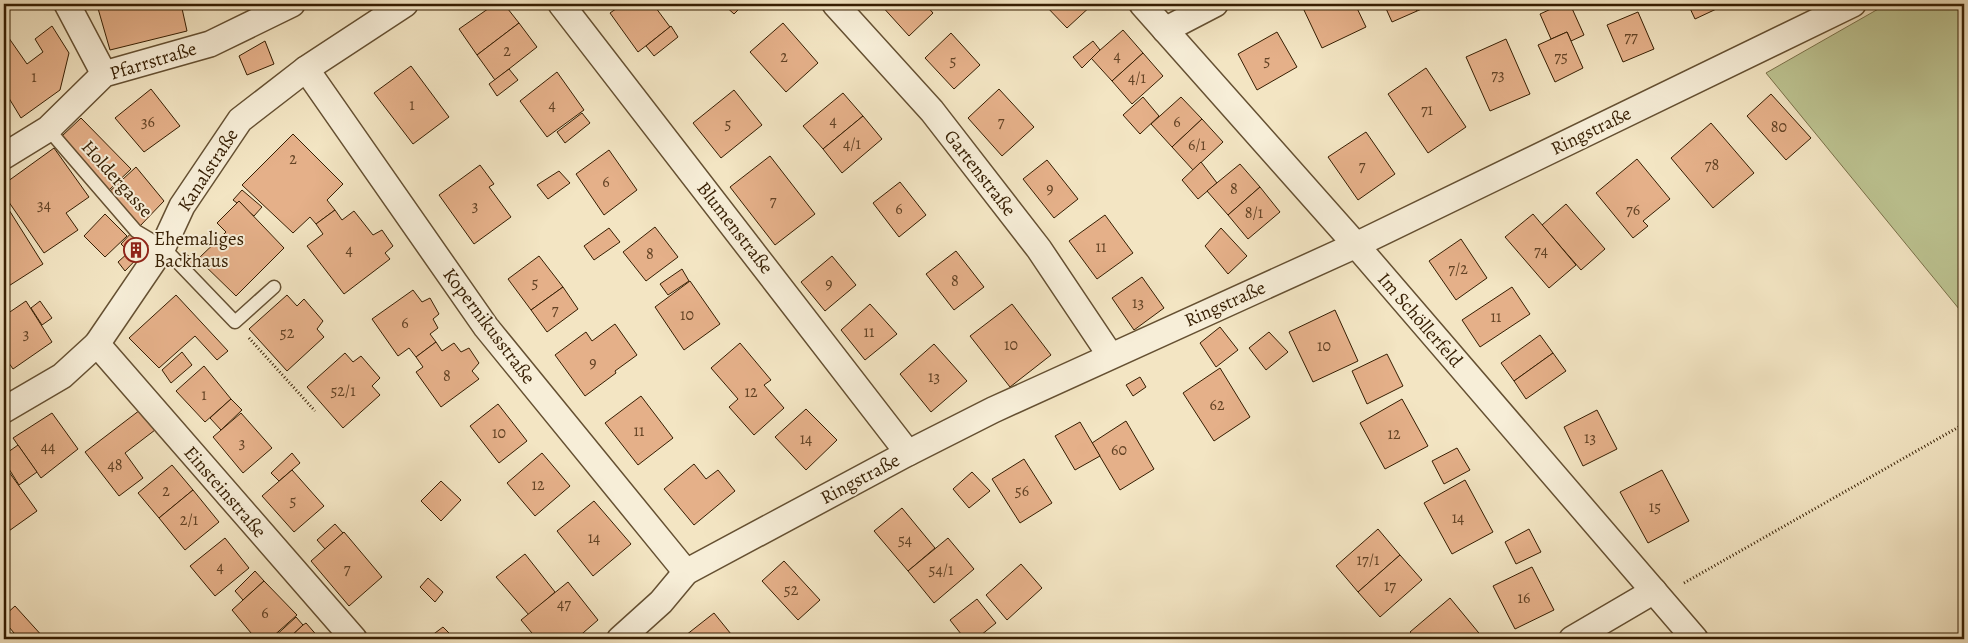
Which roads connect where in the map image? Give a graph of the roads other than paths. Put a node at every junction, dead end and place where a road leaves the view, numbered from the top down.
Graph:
1 (67, 4) edge
2 (292, 4) edge
3 (405, 4) edge
4 (561, 4) edge
5 (835, 4) edge
6 (1142, 4) edge
7 (1216, 4) edge
8 (1853, 4) edge
9 (1165, 30) junction
10 (306, 69) junction
11 (104, 74) junction
12 (48, 129) junction
13 (4, 156) edge
14 (1356, 245) junction
15 (163, 247) junction
16 (274, 288) dead end
17 (96, 344) junction
18 (1110, 355) junction
19 (4, 410) edge
20 (908, 453) junction
21 (686, 572) junction
22 (1656, 594) junction
23 (354, 639) edge
24 (620, 639) edge
25 (1572, 639) edge
26 (1695, 639) edge

1 - 11 street
2 - 11 street, Pfarrstraße
3 - 10 street, Kanalstraße
4 - 20 street, Blumenstraße
5 - 18 street, Gartenstraße
6 - 9 street, Im Schöllerfeld
7 - 9 street
8 - 14 street, Ringstraße
9 - 14 street, Im Schöllerfeld
10 - 15 street, Kanalstraße
10 - 21 street, Kopernikusstraße
11 - 12 street, Pfarrstraße
12 - 13 street, Pfarrstraße
12 - 15 lane, Holdergasse
14 - 18 street, Ringstraße
14 - 22 street, Im Schöllerfeld
15 - 16 lane, Holdergasse
15 - 17 street, Kanalstraße
17 - 19 street, Kanalstraße
17 - 23 street, Einsteinstraße
18 - 20 street, Ringstraße
20 - 21 street, Ringstraße
21 - 24 street, Ringstraße
22 - 25 street
22 - 26 street, Im Schöllerfeld

